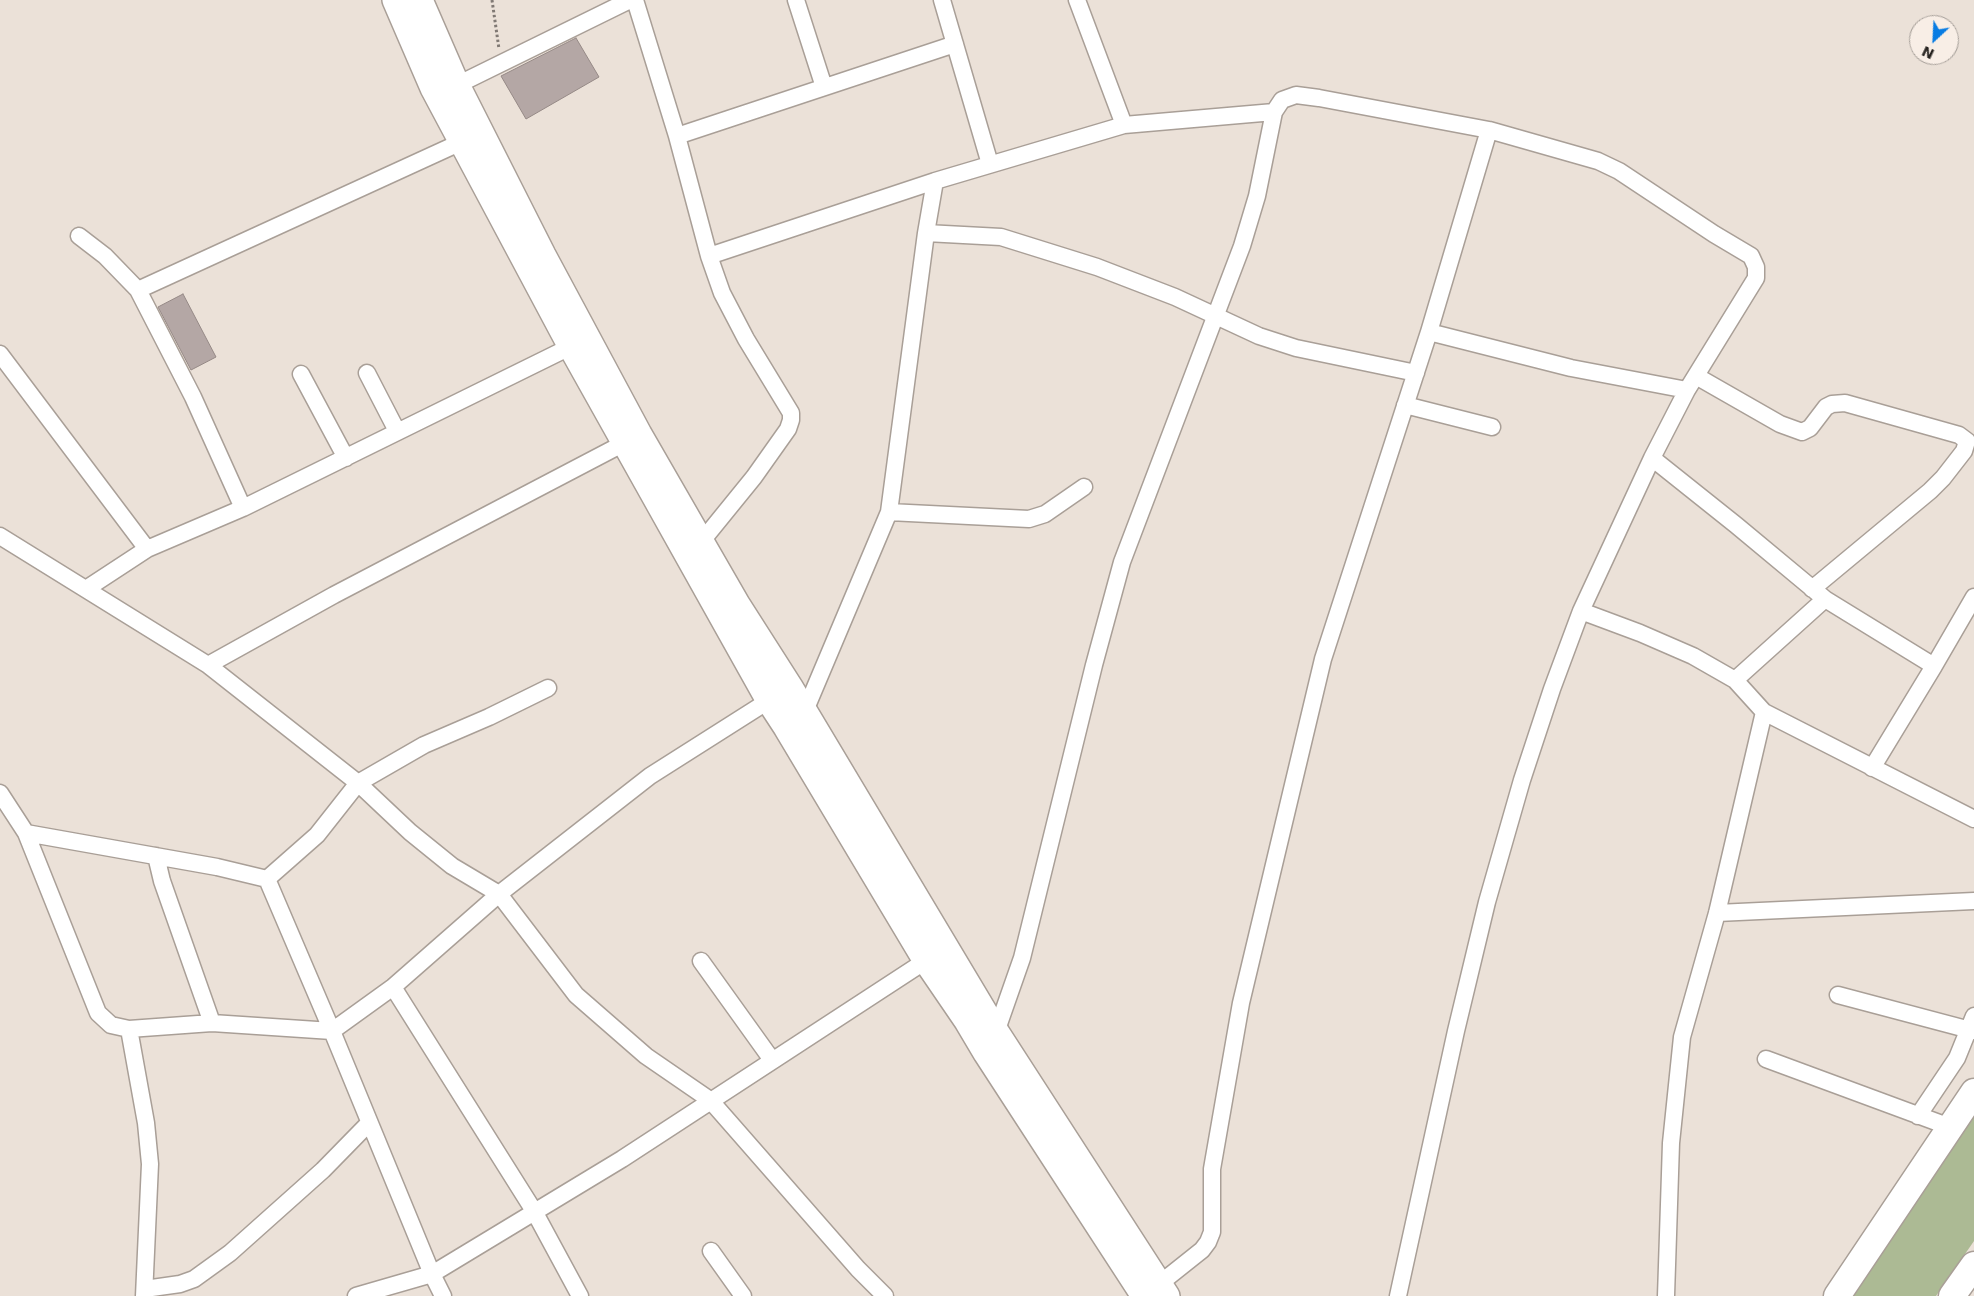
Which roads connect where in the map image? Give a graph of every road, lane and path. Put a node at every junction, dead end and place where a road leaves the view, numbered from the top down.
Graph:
1 (395, 0) edge
2 (420, 0) edge
3 (492, 0) edge
4 (630, 0) edge
5 (635, 0) edge
6 (796, 0) edge
7 (942, 0) edge
8 (1077, 0) edge
9 (955, 44) junction
10 (501, 64) junction
11 (457, 85) junction
12 (824, 87) junction
13 (1274, 112) junction
14 (1124, 126) junction
15 (1489, 130) junction
16 (678, 136) junction
17 (472, 138) junction
18 (990, 164) junction
19 (935, 180) junction
20 (926, 232) junction
21 (78, 236) dead end
22 (709, 256) junction
23 (138, 290) junction
24 (1215, 316) junction
25 (1430, 332) junction
26 (579, 343) junction
27 (0, 354) edge
28 (367, 373) dead end
29 (1416, 373) junction
30 (301, 374) dead end
31 (1696, 376) junction
32 (1687, 390) junction
33 (1405, 405) junction
34 (1492, 427) dead end
35 (397, 432) junction
36 (632, 439) junction
37 (346, 458) junction
38 (1652, 458) junction
39 (1084, 486) dead end
40 (244, 508) junction
41 (889, 512) junction
42 (0, 536) edge
43 (693, 546) junction
44 (146, 549) junction
45 (86, 589) junction
46 (1812, 589) junction
47 (1974, 598) edge
48 (1825, 599) junction
49 (727, 607) junction
50 (1582, 611) junction
51 (208, 665) junction
52 (1934, 666) junction
53 (1735, 680) junction
54 (790, 687) junction
55 (548, 688) dead end
56 (769, 701) junction
57 (1764, 712) junction
58 (796, 719) junction
59 (1872, 768) junction
60 (358, 783) junction
61 (0, 793) edge
62 (1974, 819) edge
63 (26, 833) junction
64 (156, 856) junction
65 (267, 879) junction
66 (498, 894) junction
67 (1974, 901) edge
68 (1717, 913) junction
69 (936, 954) junction
70 (701, 961) dead end
71 (393, 987) junction
72 (1838, 995) dead end
73 (212, 1023) junction
74 (1972, 1025) edge
75 (129, 1029) junction
76 (332, 1031) junction
77 (991, 1043) junction
78 (1766, 1059) dead end
79 (772, 1060) junction
80 (1974, 1092) edge
81 (710, 1100) junction
82 (1918, 1116) junction
83 (369, 1123) junction
84 (1950, 1127) junction
85 (534, 1212) junction
86 (711, 1251) dead end
87 (1974, 1265) edge
88 (432, 1274) junction
89 (144, 1293) edge
90 (1154, 1293) edge
91 (356, 1296) edge
92 (444, 1296) edge
93 (580, 1296) edge
94 (743, 1296) edge
95 (885, 1296) edge
96 (1398, 1296) edge
97 (1666, 1296) edge
98 (1837, 1296) edge
99 (1952, 1296) edge

1 - 17 main road
2 - 11 main road
3 - 10 path
4 - 10 street
5 - 16 street
6 - 12 street
7 - 9 street
8 - 14 street
9 - 12 street
9 - 18 street
10 - 11 street
11 - 17 main road
12 - 16 street
13 - 14 street
13 - 15 street
13 - 24 street
14 - 18 street
15 - 25 street
15 - 31 street
16 - 22 street
17 - 23 street
17 - 26 main road
18 - 19 street
19 - 20 street
19 - 22 street
20 - 24 street
20 - 41 street
21 - 23 street
22 - 43 street
23 - 40 street
24 - 29 street
24 - 77 street
25 - 29 street
25 - 32 street
26 - 35 street
26 - 36 main road
27 - 44 street
28 - 35 street
29 - 33 street
30 - 37 street
31 - 32 street
31 - 46 street
32 - 38 street
33 - 34 street
33 - 90 street
35 - 37 street
36 - 43 main road
36 - 51 street
37 - 40 street
38 - 46 street
38 - 50 street
39 - 41 street
40 - 44 street
41 - 58 street
42 - 45 street
43 - 49 main road
44 - 45 street
45 - 51 street
46 - 48 street
47 - 52 street
48 - 52 street
48 - 53 street
49 - 54 main road
49 - 56 main road
50 - 53 street
50 - 96 street
51 - 60 street
52 - 59 street
53 - 57 street
54 - 56 street
54 - 58 main road
55 - 60 street
56 - 58 main road
56 - 66 street
57 - 59 street
57 - 68 street
58 - 69 main road
59 - 62 street
60 - 65 street
60 - 66 street
61 - 63 street
63 - 64 street
63 - 75 street
64 - 65 street
64 - 73 street
65 - 76 street
66 - 71 street
66 - 81 street
67 - 68 street
68 - 97 street
69 - 77 main road
69 - 79 street
70 - 79 street
71 - 76 street
71 - 85 street
72 - 74 street
73 - 75 street
73 - 76 street
74 - 82 street
75 - 89 street
76 - 83 street
77 - 90 main road
78 - 82 street
79 - 81 street
80 - 84 highway
81 - 85 street
81 - 95 street
82 - 84 street
83 - 88 street
83 - 89 street
84 - 98 highway
85 - 88 street
85 - 93 street
86 - 94 street
87 - 99 highway
88 - 91 street
88 - 92 street

